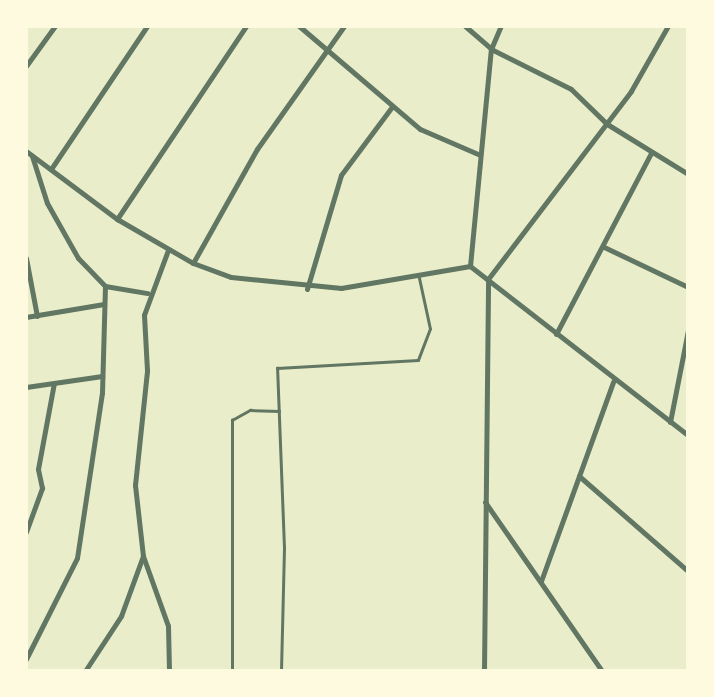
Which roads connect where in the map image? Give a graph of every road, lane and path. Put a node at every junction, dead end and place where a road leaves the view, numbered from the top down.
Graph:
1 (55, 26) edge
2 (147, 26) edge
3 (246, 26) edge
4 (299, 26) edge
5 (344, 26) edge
6 (465, 26) edge
7 (501, 26) edge
8 (668, 26) edge
9 (326, 48) junction
10 (491, 49) junction
11 (26, 66) edge
12 (391, 108) junction
13 (607, 124) junction
14 (651, 153) junction
15 (29, 154) edge
16 (480, 155) junction
17 (51, 169) junction
18 (688, 174) edge
19 (117, 219) junction
20 (604, 247) junction
21 (168, 250) junction
22 (26, 258) edge
23 (193, 263) junction
24 (470, 265) junction
25 (419, 278) junction
26 (488, 278) junction
27 (105, 286) junction
28 (688, 287) edge
29 (307, 289) junction
30 (147, 293) junction
31 (104, 304) junction
32 (37, 316) junction
33 (26, 317) edge
34 (688, 330) edge
35 (556, 334) junction
36 (102, 376) junction
37 (613, 382) junction
38 (54, 383) junction
39 (26, 387) edge
40 (279, 411) junction
41 (670, 422) junction
42 (688, 435) edge
43 (579, 476) junction
44 (485, 502) junction
45 (26, 532) edge
46 (143, 556) junction
47 (688, 571) edge
48 (541, 582) junction
49 (26, 659) edge
50 (85, 671) edge
51 (169, 671) edge
52 (232, 671) edge
53 (281, 671) edge
54 (484, 671) edge
55 (603, 671) edge

1 - 11 street
2 - 17 street
3 - 19 street
4 - 9 street
5 - 9 street
6 - 10 street
7 - 10 street
8 - 13 street
9 - 12 street
9 - 23 street
10 - 13 street
10 - 16 street
12 - 16 street
12 - 29 street
13 - 14 street
13 - 26 street
14 - 18 street
14 - 20 street
15 - 17 street
15 - 27 street
16 - 24 street
17 - 19 street
19 - 21 street
20 - 28 street
20 - 35 street
21 - 23 street
21 - 30 street
22 - 32 street
23 - 29 street
24 - 25 street
24 - 26 street
25 - 29 street
25 - 40 lane
26 - 35 street
26 - 44 street
27 - 30 street
27 - 31 street
30 - 46 street
31 - 32 street
31 - 36 street
32 - 33 street
34 - 41 street
35 - 37 street
36 - 38 street
36 - 49 street
37 - 41 street
37 - 43 street
38 - 39 street
38 - 45 street
40 - 52 lane
40 - 53 lane
41 - 42 street
43 - 47 street
43 - 48 street
44 - 48 street
44 - 54 street
46 - 50 street
46 - 51 street
48 - 55 street

